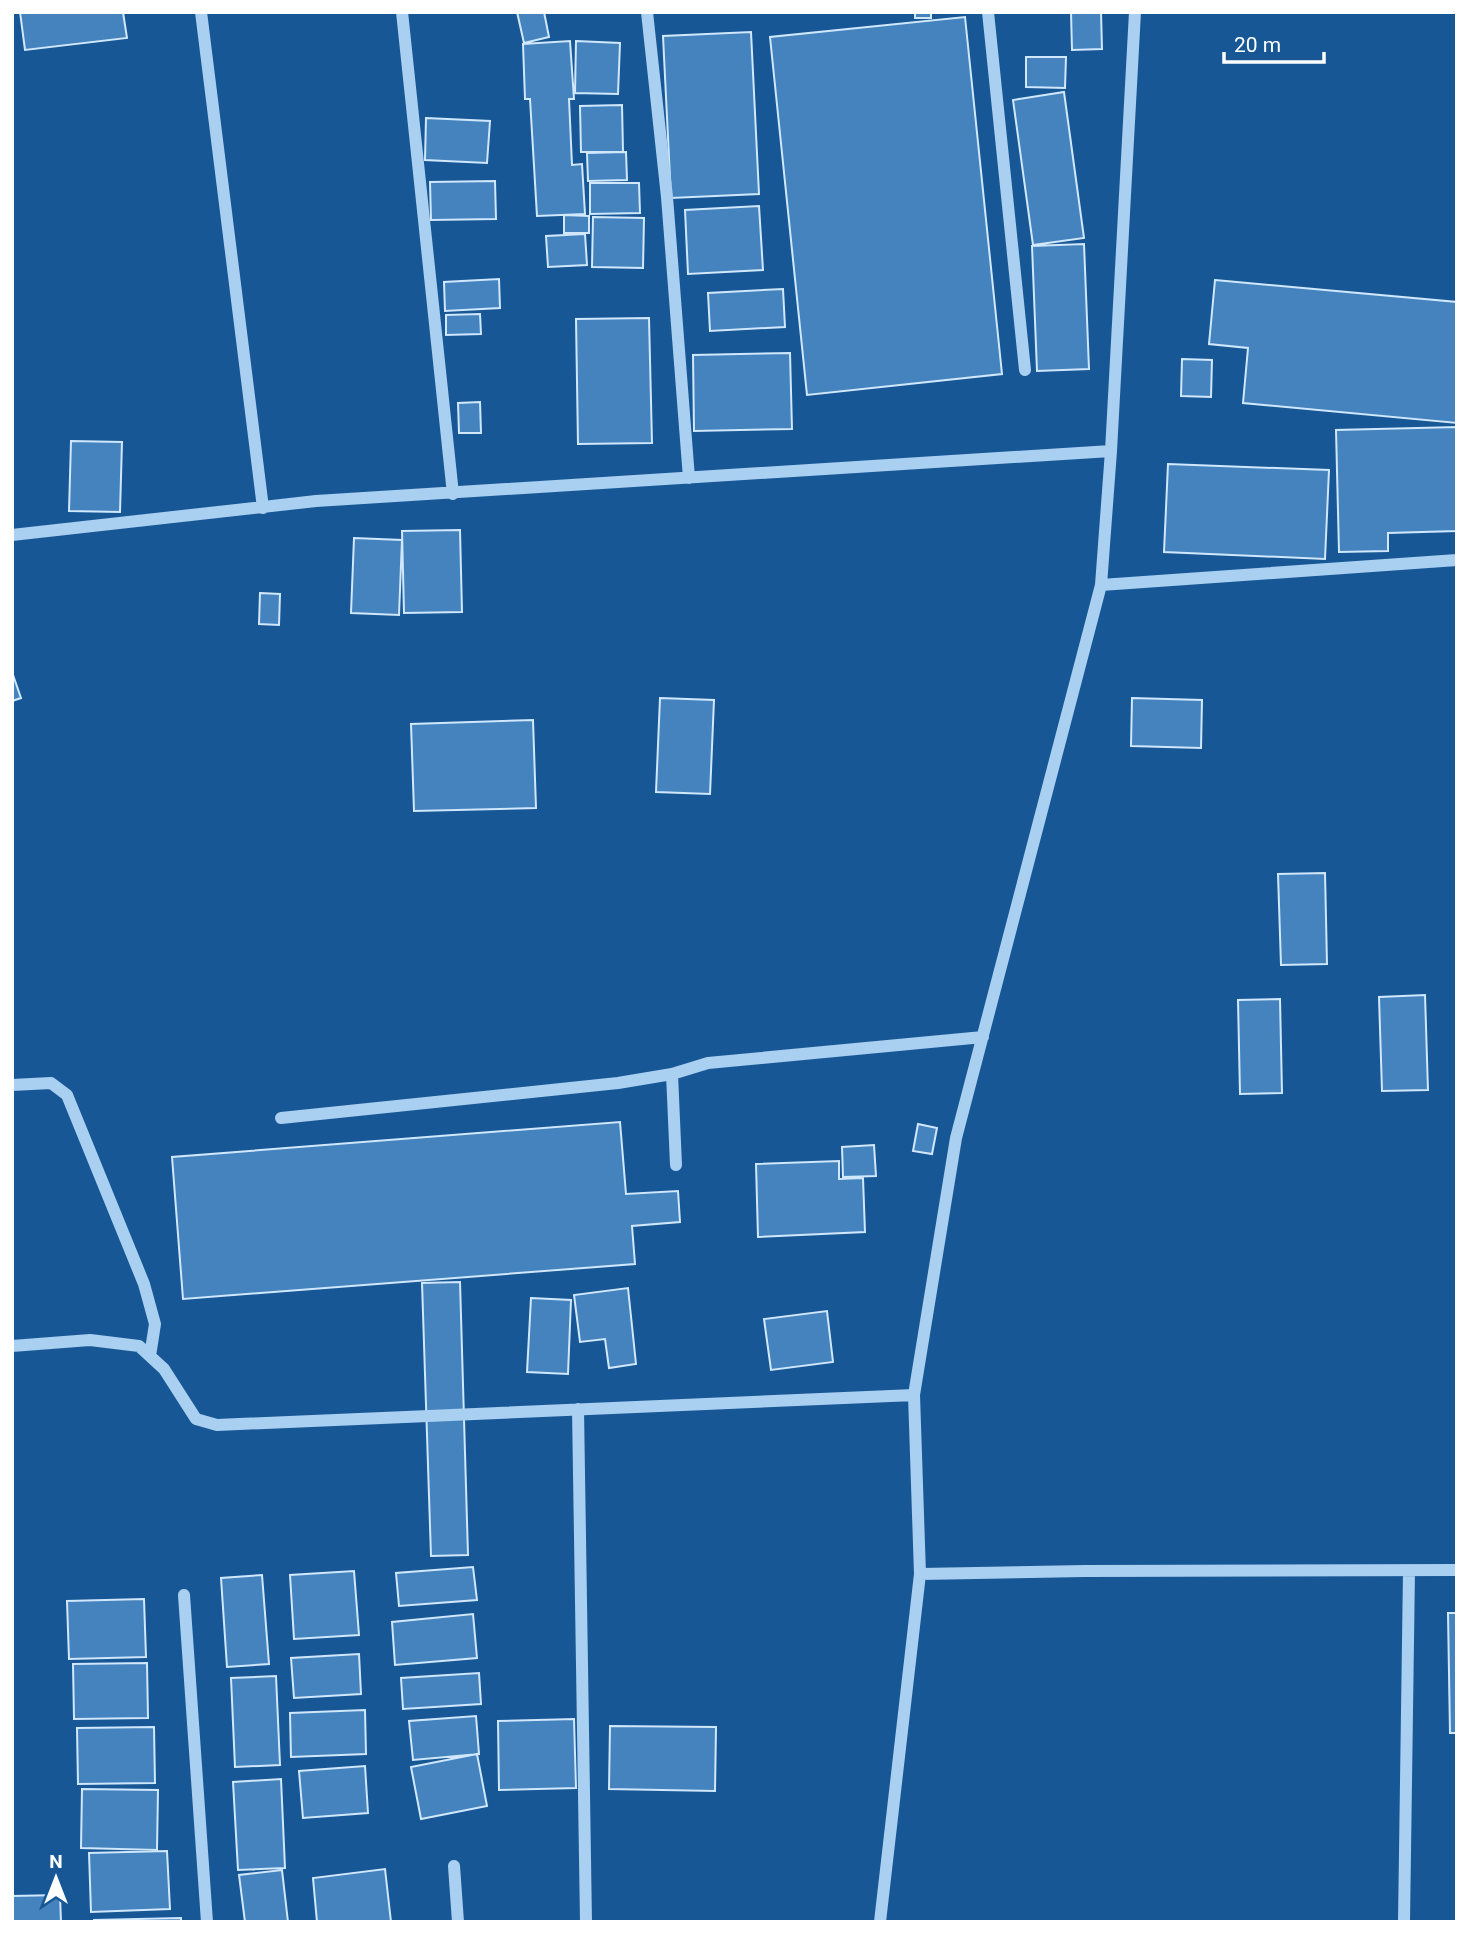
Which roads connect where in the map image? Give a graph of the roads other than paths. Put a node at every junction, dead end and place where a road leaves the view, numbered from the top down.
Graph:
1 (201, 12) edge
2 (402, 12) edge
3 (647, 12) edge
4 (988, 12) edge
5 (1135, 12) edge
6 (1025, 370) dead end
7 (1111, 451) junction
8 (689, 478) junction
9 (453, 494) junction
10 (263, 508) junction
11 (12, 535) edge
12 (1457, 560) edge
13 (1101, 585) junction
14 (983, 1037) junction
15 (672, 1074) junction
16 (12, 1086) edge
17 (281, 1118) dead end
18 (676, 1165) dead end
19 (12, 1346) edge
20 (150, 1356) junction
21 (914, 1395) junction
22 (578, 1409) junction
23 (1457, 1570) edge
24 (1409, 1571) junction
25 (920, 1574) junction
26 (184, 1595) dead end
27 (454, 1866) dead end
28 (206, 1922) edge
29 (458, 1922) edge
30 (586, 1922) edge
31 (880, 1922) edge
32 (1404, 1922) edge

1 - 10 street
2 - 9 street
3 - 8 street
4 - 6 street
5 - 7 street
7 - 8 street
7 - 13 street
8 - 9 street
9 - 10 street
10 - 11 street
12 - 13 street
13 - 14 street
14 - 15 street
14 - 21 street
15 - 17 street
15 - 18 street
16 - 20 street
19 - 20 street
20 - 22 street
21 - 22 street
21 - 25 street
22 - 30 street
23 - 24 street
24 - 25 street
24 - 32 street
25 - 31 street
26 - 28 street
27 - 29 street

